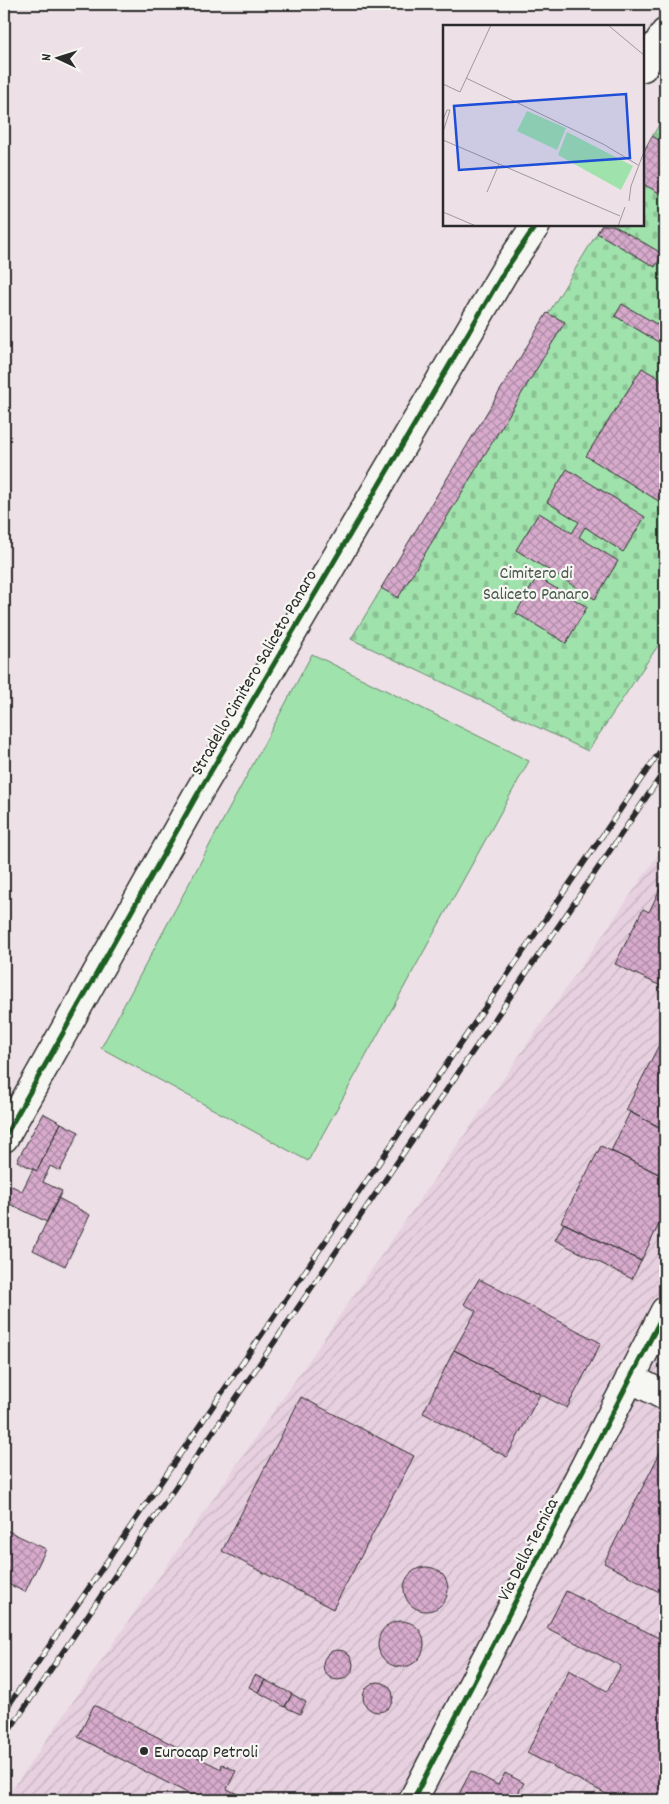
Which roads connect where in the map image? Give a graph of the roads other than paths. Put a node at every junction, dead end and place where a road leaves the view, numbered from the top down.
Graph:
1 (665, 33) edge
2 (644, 65) edge
3 (535, 226) edge
4 (4, 1138) edge
5 (665, 1311) edge
6 (630, 1378) junction
7 (665, 1396) edge
8 (413, 1800) edge

1 - 2 street
3 - 4 street, Stradello Cimitero Saliceto Panaro
5 - 6 street, Via Della Tecnica
6 - 7 street
6 - 8 street, Via Della Tecnica

